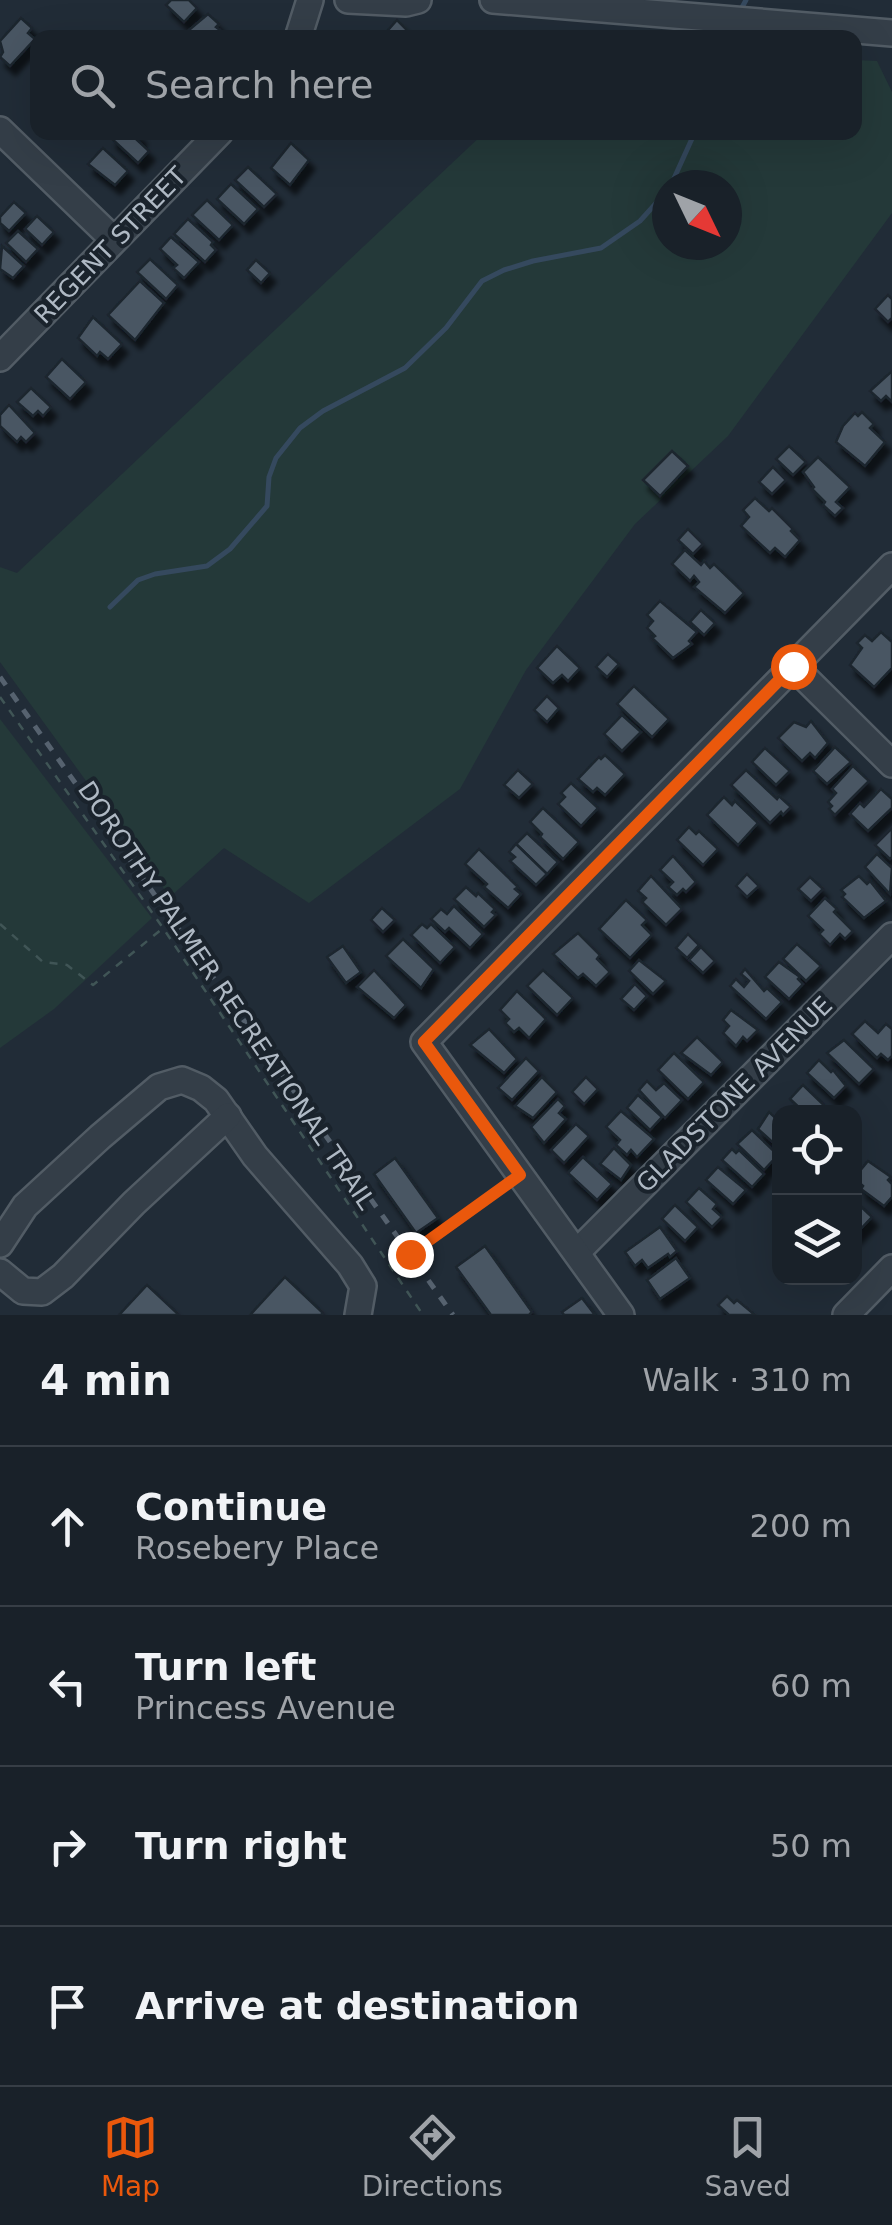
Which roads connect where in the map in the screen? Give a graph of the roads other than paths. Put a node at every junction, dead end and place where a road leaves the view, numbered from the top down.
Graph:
1 (310, 0) edge
2 (348, 0) edge
3 (418, 0) edge
4 (493, 0) edge
5 (301, 30) edge
6 (856, 30) edge
7 (862, 31) edge
8 (892, 33) edge
9 (0, 130) edge
10 (212, 140) edge
11 (114, 240) junction
12 (0, 358) edge
13 (892, 566) edge
14 (793, 666) junction
15 (892, 764) edge
16 (892, 936) edge
17 (228, 1116) junction
18 (0, 1244) edge
19 (577, 1252) junction
20 (892, 1268) edge
21 (0, 1272) edge
22 (358, 1315) edge
23 (622, 1315) edge
24 (846, 1315) edge

1 - 5 street
2 - 3 street
4 - 6 street
7 - 8 street
9 - 11 street
10 - 11 street, REGENT STREET
11 - 12 street, REGENT STREET
13 - 14 street
14 - 15 street
14 - 19 street
16 - 19 street, GLADSTONE AVENUE
17 - 18 street
17 - 21 street
17 - 22 street
19 - 23 street
20 - 24 street

